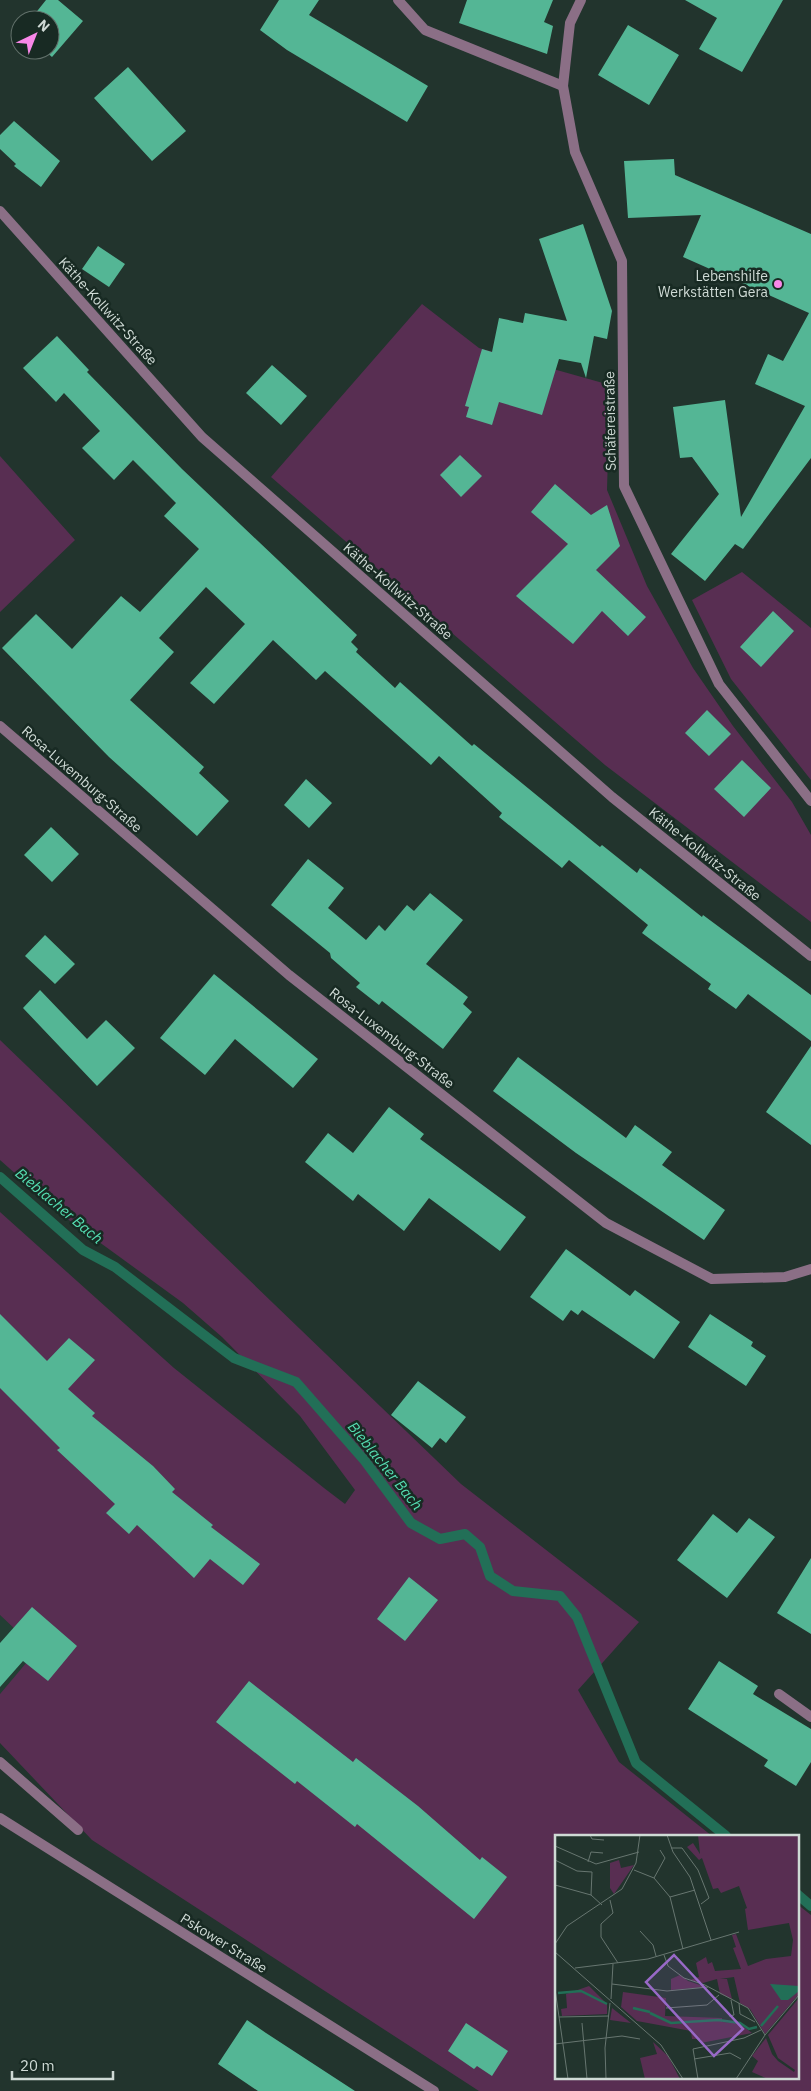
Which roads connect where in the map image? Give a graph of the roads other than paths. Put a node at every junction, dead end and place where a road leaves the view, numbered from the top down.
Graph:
1 (398, 0) edge
2 (581, 0) edge
3 (563, 86) junction
4 (0, 211) edge
5 (0, 726) edge
6 (811, 801) edge
7 (811, 956) edge
8 (811, 1269) edge
9 (779, 1694) dead end
10 (811, 1717) edge
11 (0, 1762) edge
12 (0, 1818) edge
13 (78, 1830) dead end
14 (434, 2091) edge

1 - 3 street
2 - 3 street, Schäfereistraße
3 - 6 street, Schäfereistraße
4 - 7 street, Käthe-Kollwitz-Straße
5 - 8 street, Rosa-Luxemburg-Straße
9 - 10 street
11 - 13 street
12 - 14 street, Pskower Straße

